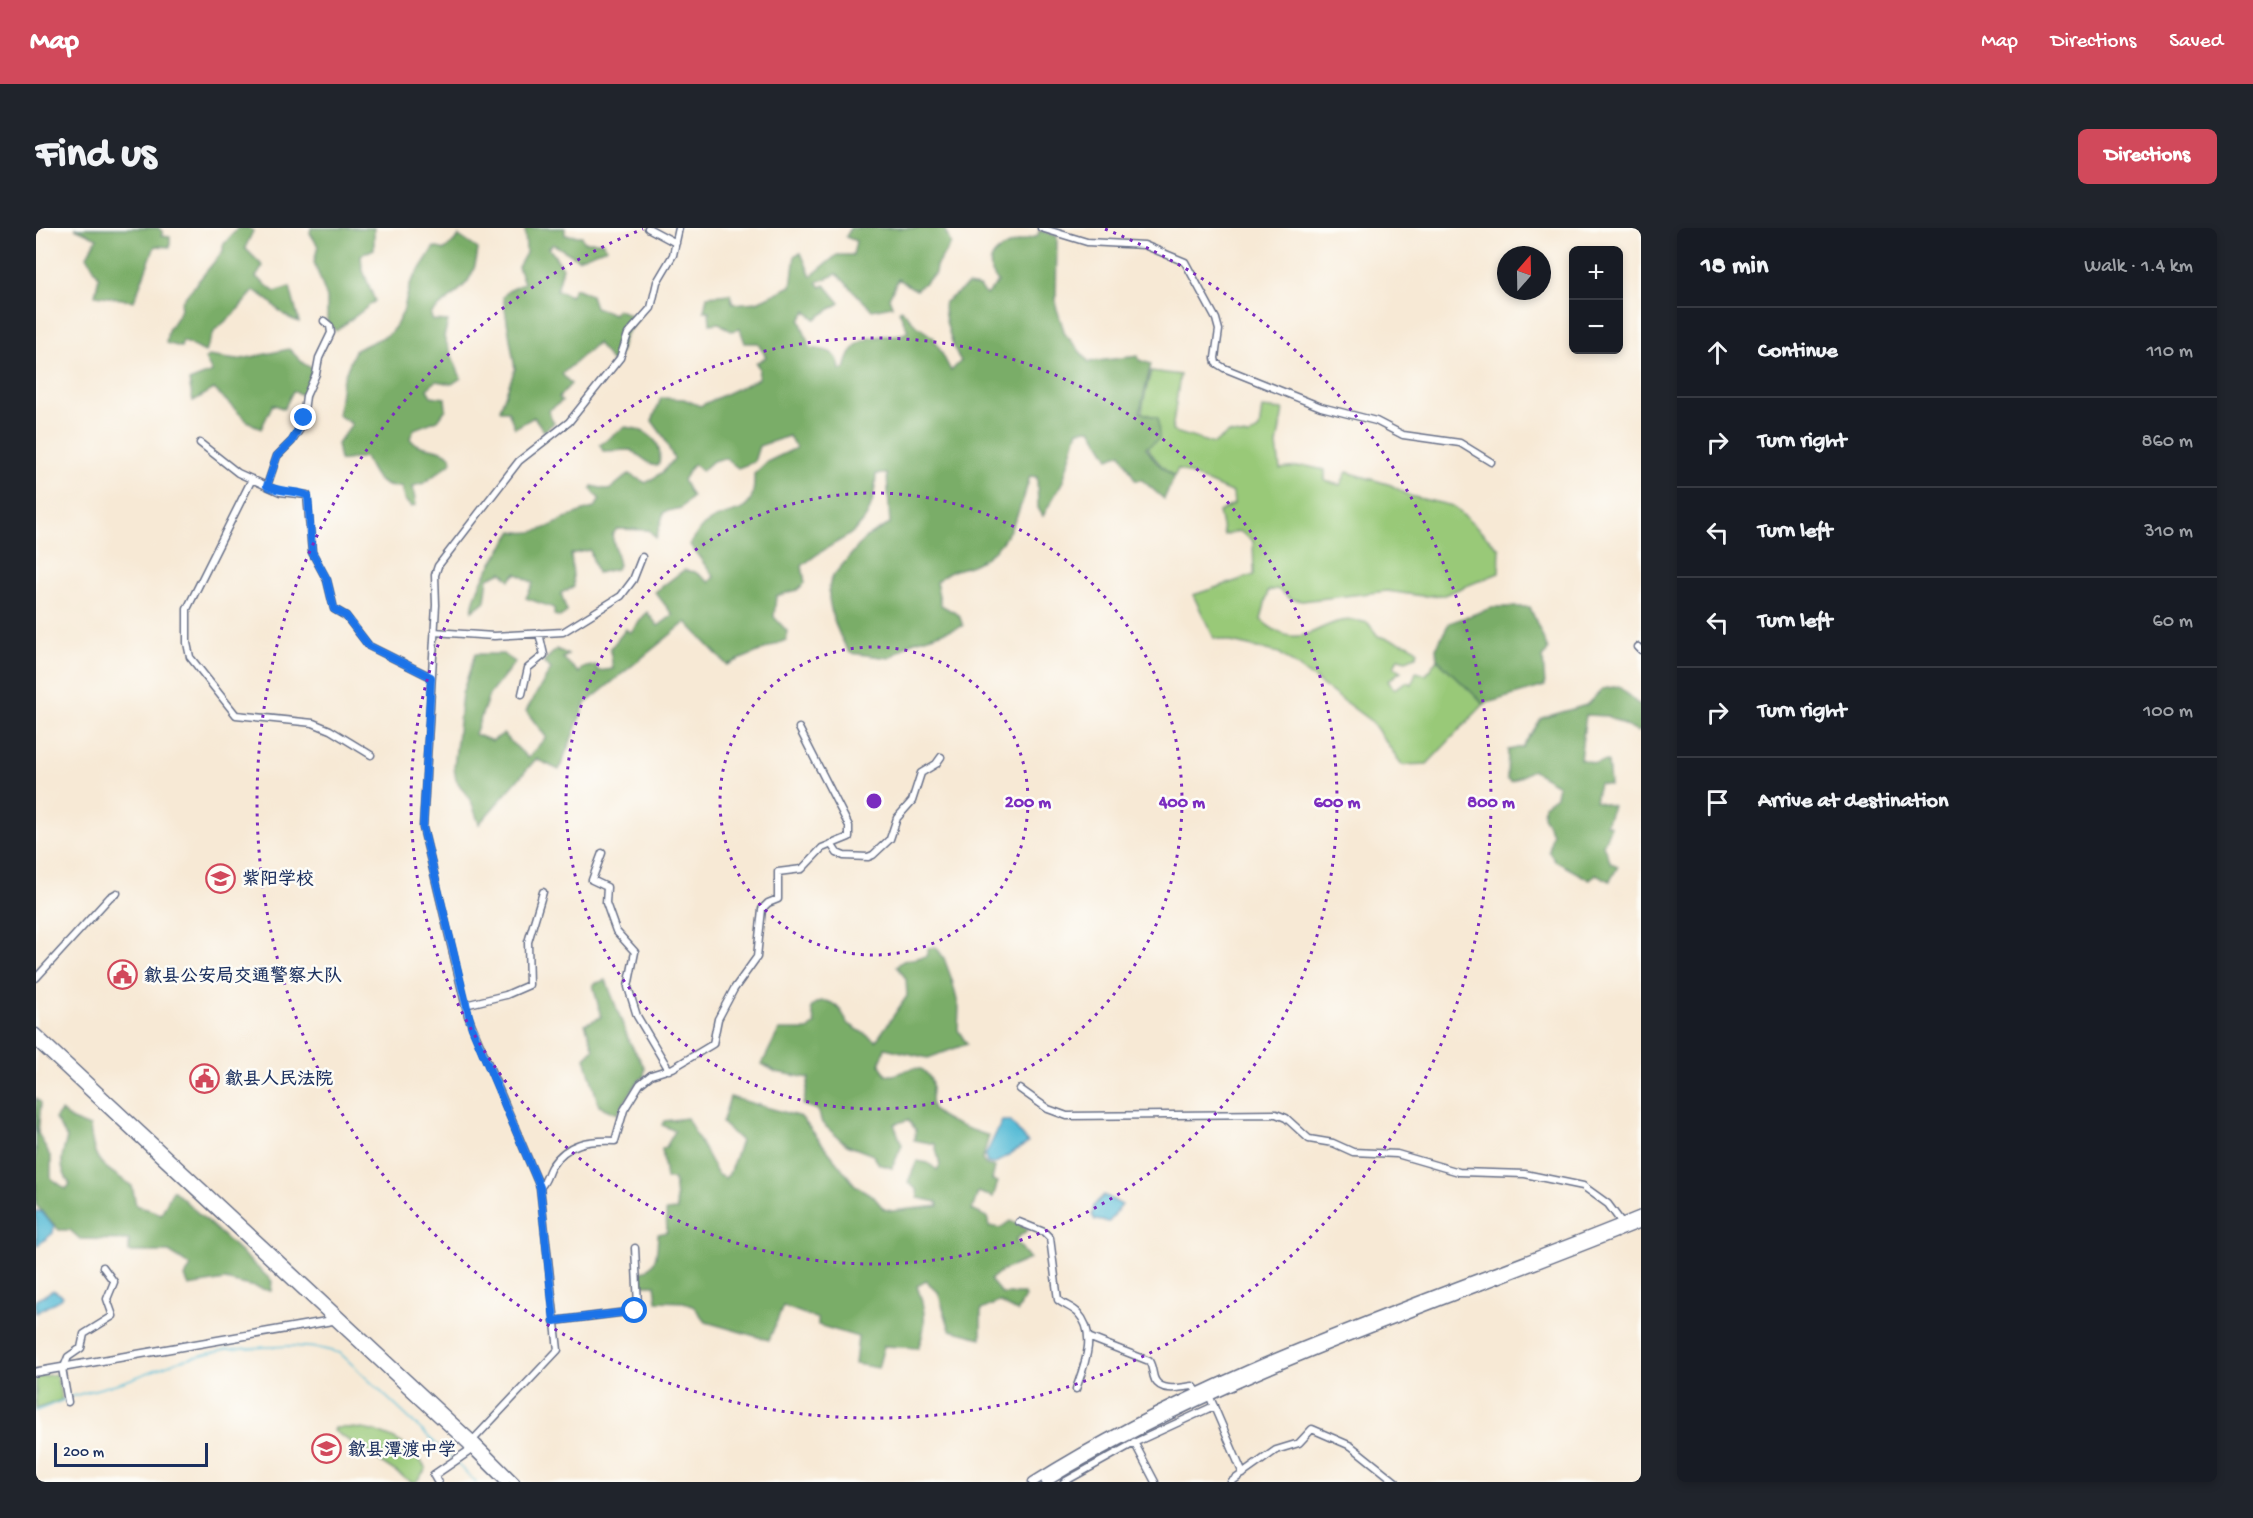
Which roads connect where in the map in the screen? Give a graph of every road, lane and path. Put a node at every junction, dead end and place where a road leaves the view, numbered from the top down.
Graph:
1 (648, 228) edge
2 (679, 228) edge
3 (1041, 228) edge
4 (676, 243) junction
5 (324, 321) dead end
6 (200, 443) dead end
7 (1491, 462) dead end
8 (252, 479) junction
9 (267, 486) junction
10 (642, 557) dead end
11 (434, 632) junction
12 (539, 633) junction
13 (431, 677) junction
14 (522, 694) dead end
15 (799, 728) dead end
16 (371, 755) dead end
17 (941, 757) dead end
18 (831, 844) junction
19 (602, 853) dead end
20 (543, 892) dead end
21 (117, 893) dead end
22 (36, 978) edge
23 (465, 1005) junction
24 (36, 1033) edge
25 (36, 1042) edge
26 (669, 1070) junction
27 (1020, 1089) dead end
28 (540, 1187) junction
29 (1641, 1215) edge
30 (1019, 1222) dead end
31 (1622, 1223) junction
32 (1641, 1223) edge
33 (634, 1248) dead end
34 (103, 1267) dead end
35 (335, 1320) junction
36 (554, 1321) junction
37 (1088, 1337) junction
38 (63, 1367) junction
39 (36, 1372) edge
40 (1076, 1389) dead end
41 (1198, 1392) junction
42 (1209, 1395) junction
43 (68, 1402) dead end
44 (1214, 1406) junction
45 (1134, 1442) junction
46 (473, 1444) junction
47 (1243, 1474) junction
48 (438, 1482) edge
49 (505, 1482) edge
50 (515, 1482) edge
51 (1033, 1482) edge
52 (1046, 1482) edge
53 (1064, 1482) edge
54 (1155, 1482) edge
55 (1231, 1482) edge
56 (1396, 1482) edge

1 - 4 street
2 - 4 street
3 - 7 street
4 - 11 street
5 - 9 street
6 - 8 street
8 - 9 street
8 - 16 street
9 - 13 street
10 - 12 street
11 - 12 street
11 - 13 street
12 - 14 street
13 - 23 street
15 - 18 street
17 - 18 street
18 - 26 street
19 - 26 street
20 - 23 street
21 - 22 street
23 - 28 street
24 - 46 main road
25 - 35 main road
26 - 28 street
27 - 31 street
28 - 36 street
29 - 31 main road
30 - 37 street
31 - 41 main road
32 - 42 main road
33 - 36 street
34 - 38 street
35 - 38 street
35 - 46 main road
36 - 46 street
37 - 40 street
37 - 41 street
38 - 39 street
38 - 43 street
41 - 51 main road
42 - 44 street
42 - 52 main road
44 - 45 street
44 - 47 street
45 - 53 street
45 - 54 street
46 - 48 street
46 - 49 main road
46 - 50 main road
47 - 55 street
47 - 56 street

